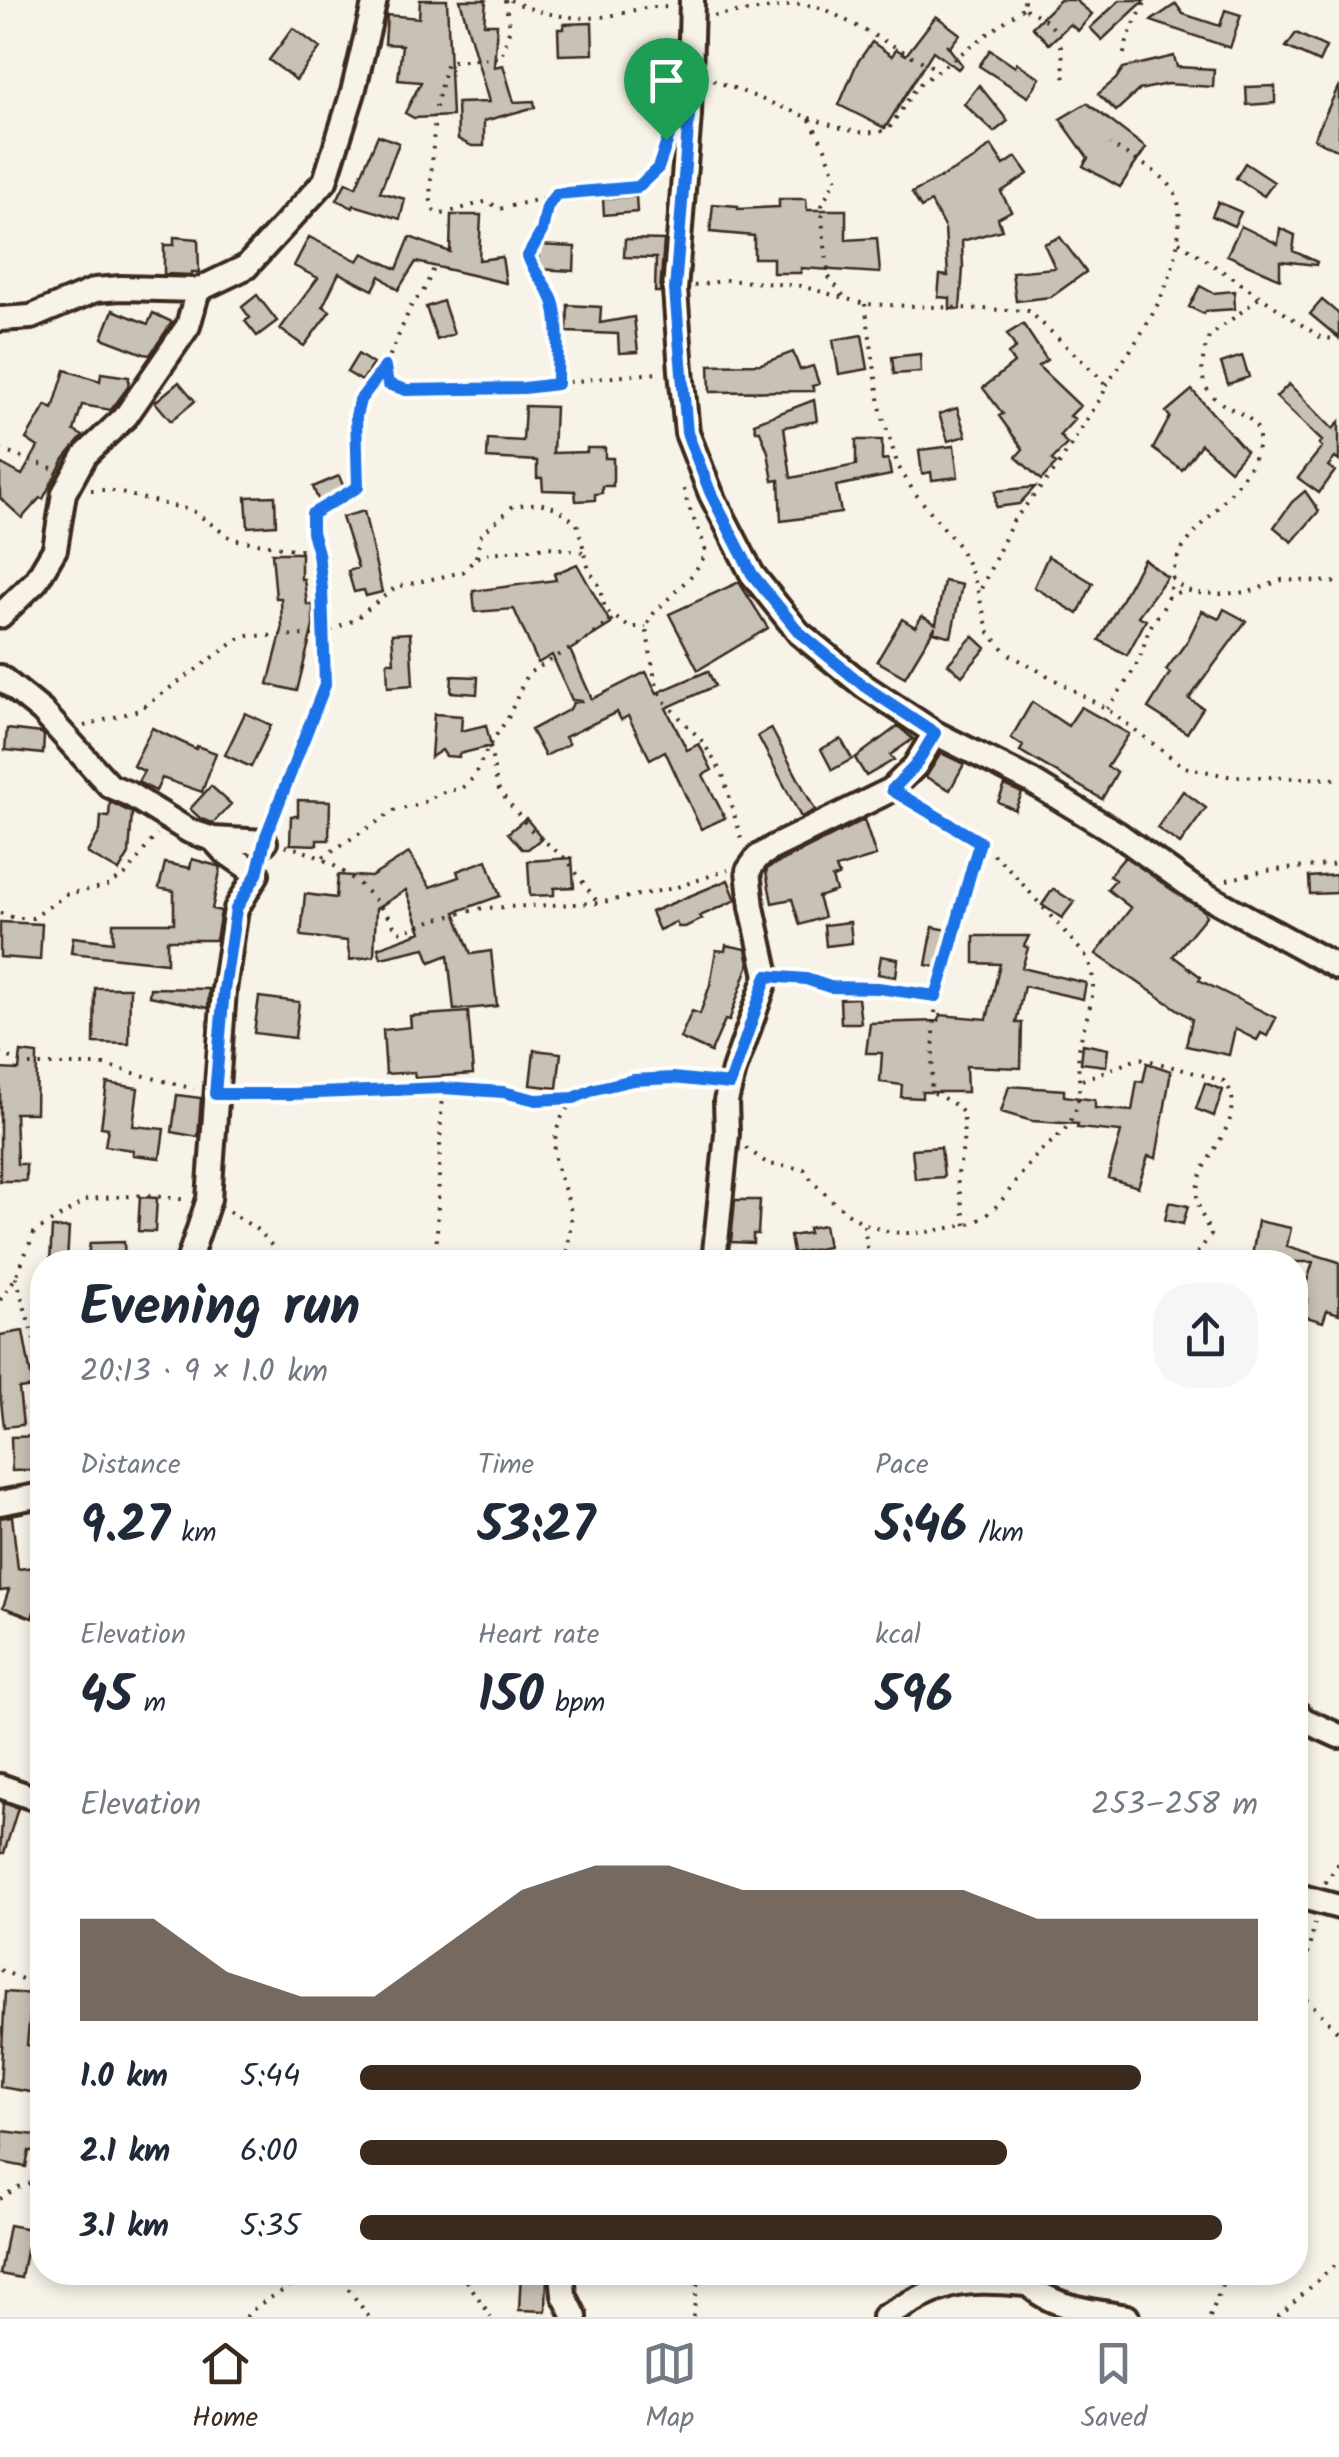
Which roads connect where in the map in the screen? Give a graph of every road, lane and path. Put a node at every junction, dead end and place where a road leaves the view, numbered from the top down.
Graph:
1 (374, 0) edge
2 (508, 0) edge
3 (1024, 0) edge
4 (1146, 0) edge
5 (693, 6) edge
6 (1024, 8) junction
7 (1124, 54) dead end
8 (691, 69) junction
9 (938, 70) junction
10 (1065, 82) dead end
11 (809, 118) junction
12 (1110, 144) dead end
13 (666, 155) dead end
14 (556, 194) junction
15 (1178, 242) junction
16 (436, 264) dead end
17 (198, 290) junction
18 (675, 290) junction
19 (846, 298) junction
20 (1259, 298) junction
21 (865, 304) junction
22 (0, 319) edge
23 (1339, 340) edge
24 (385, 367) junction
25 (681, 371) junction
26 (557, 384) junction
27 (1106, 386) junction
28 (0, 450) edge
29 (69, 485) junction
30 (684, 486) dead end
31 (583, 552) junction
32 (318, 553) junction
33 (476, 558) junction
34 (1171, 577) junction
35 (1339, 586) edge
36 (1186, 589) junction
37 (978, 597) junction
38 (1168, 598) junction
39 (0, 616) edge
40 (614, 619) junction
41 (646, 627) junction
42 (322, 635) junction
43 (0, 677) edge
44 (1107, 709) junction
45 (60, 732) junction
46 (935, 733) junction
47 (490, 744) junction
48 (1339, 779) edge
49 (892, 790) junction
50 (169, 818) junction
51 (213, 839) junction
52 (265, 839) junction
53 (980, 842) junction
54 (323, 857) junction
55 (1339, 864) edge
56 (747, 866) junction
57 (1194, 888) junction
58 (598, 902) junction
59 (0, 913) edge
60 (1339, 968) edge
61 (767, 976) junction
62 (936, 996) junction
63 (0, 1053) edge
64 (1082, 1080) junction
65 (730, 1084) junction
66 (442, 1088) junction
67 (215, 1094) junction
68 (574, 1098) junction
69 (727, 1134) junction
70 (209, 1198) junction
71 (864, 1225) junction
72 (966, 1225) junction
73 (192, 1250) edge
74 (276, 1250) edge
75 (436, 1250) edge
76 (566, 1250) edge
77 (715, 1250) edge
78 (867, 1250) edge
79 (1200, 1250) edge
80 (16, 1277) junction
81 (0, 1300) edge
82 (30, 1326) edge
83 (30, 1498) edge
84 (0, 1504) edge
85 (1308, 1722) edge
86 (1339, 1736) edge
87 (0, 1786) edge
88 (30, 1797) edge
89 (1330, 1904) edge
90 (1308, 1968) edge
91 (0, 1970) edge
92 (30, 1982) edge
93 (1308, 2000) edge
94 (1339, 2034) edge
95 (30, 2183) edge
96 (0, 2200) edge
97 (1339, 2262) edge
98 (291, 2285) edge
99 (345, 2285) edge
100 (470, 2285) edge
101 (563, 2285) edge
102 (697, 2285) edge
103 (946, 2285) edge
104 (1031, 2285) edge
105 (1222, 2285) edge
106 (246, 2317) edge
107 (366, 2317) edge
108 (491, 2317) edge
109 (574, 2317) edge
110 (693, 2317) edge
111 (884, 2317) edge
112 (1127, 2317) edge
113 (1210, 2317) edge
114 (1278, 2317) edge

1 - 17 street
2 - 5 path
2 - 14 path
3 - 6 path
4 - 7 path
5 - 8 street
5 - 9 path
6 - 9 path
6 - 10 path
8 - 11 path
8 - 18 street
9 - 11 path
11 - 19 path
12 - 15 path
13 - 14 path
14 - 26 path
15 - 20 path
15 - 27 path
16 - 24 path
17 - 22 street
17 - 29 street
18 - 19 path
18 - 25 street
19 - 21 path
20 - 23 path
20 - 34 path
21 - 27 path
21 - 37 path
24 - 26 path
24 - 32 path
25 - 26 path
25 - 46 street
27 - 37 path
28 - 29 path
29 - 32 path
29 - 39 street
30 - 41 path
31 - 33 path
31 - 33 path
31 - 40 path
32 - 42 path
33 - 42 path
34 - 36 path
34 - 38 path
35 - 36 path
36 - 38 path
37 - 44 path
38 - 44 path
40 - 41 path
40 - 47 path
41 - 56 path
42 - 45 path
42 - 52 path
43 - 45 street
44 - 48 path
45 - 50 street
46 - 49 street
46 - 57 street
47 - 54 path
47 - 58 path
49 - 53 path
49 - 56 street
50 - 51 street
50 - 59 path
51 - 52 street
51 - 67 street
52 - 54 path
53 - 62 path
53 - 64 path
54 - 58 path
55 - 57 path
56 - 58 path
56 - 61 street
57 - 60 street
61 - 62 path
61 - 65 street
62 - 72 path
63 - 67 path
64 - 72 path
64 - 79 path
65 - 68 path
65 - 69 street
66 - 67 path
66 - 68 path
66 - 75 path
67 - 70 street
68 - 76 path
69 - 71 path
69 - 77 street
70 - 73 street
70 - 74 path
70 - 80 path
71 - 72 path
71 - 78 path
80 - 81 path
80 - 82 path
83 - 84 street
85 - 86 street
87 - 88 street
89 - 90 path
91 - 92 path
93 - 94 path
95 - 96 path
97 - 114 path
98 - 106 path
99 - 107 path
100 - 108 path
101 - 109 street
102 - 110 path
103 - 111 street
104 - 112 street
105 - 113 path

